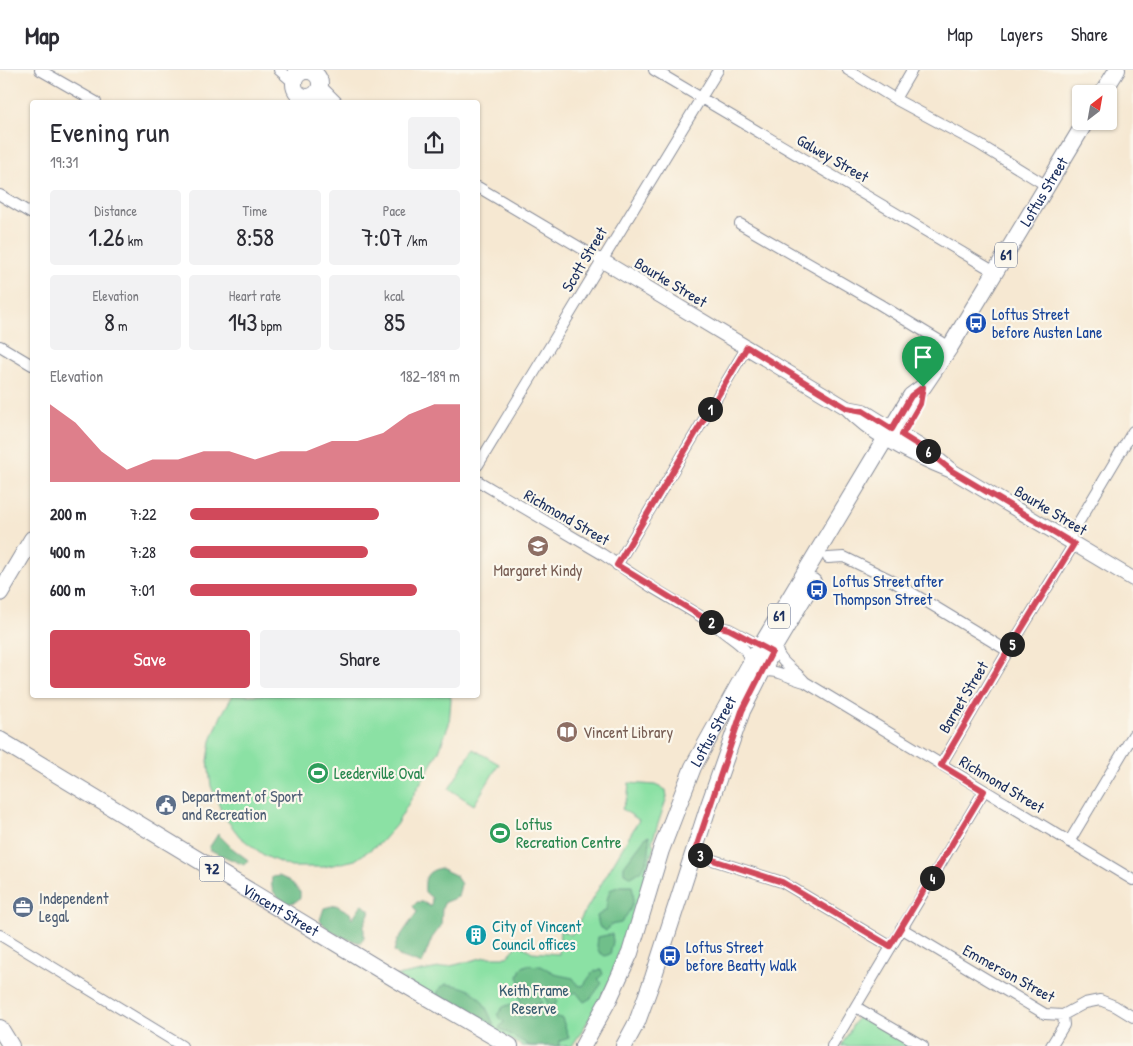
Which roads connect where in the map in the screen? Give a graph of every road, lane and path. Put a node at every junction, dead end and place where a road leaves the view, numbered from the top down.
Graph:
1 (40, 70) edge
2 (279, 70) edge
3 (654, 70) edge
4 (718, 70) edge
5 (848, 70) edge
6 (912, 70) edge
7 (1117, 70) edge
8 (306, 84) edge
9 (1108, 85) edge
10 (701, 98) junction
11 (895, 99) junction
12 (92, 100) edge
13 (333, 100) edge
14 (1081, 130) edge
15 (1047, 186) junction
16 (480, 187) edge
17 (0, 194) edge
18 (30, 213) edge
19 (740, 224) dead end
20 (601, 260) junction
21 (995, 272) junction
22 (0, 346) edge
23 (747, 347) junction
24 (950, 347) junction
25 (30, 364) edge
26 (1133, 431) edge
27 (894, 436) junction
28 (480, 462) edge
29 (480, 482) edge
30 (30, 542) edge
31 (1071, 542) junction
32 (828, 558) junction
33 (617, 565) junction
34 (1133, 579) edge
35 (0, 593) edge
36 (717, 626) junction
37 (770, 647) junction
38 (1008, 651) junction
39 (755, 669) junction
40 (805, 682) junction
41 (1133, 735) edge
42 (0, 740) edge
43 (0, 751) edge
44 (941, 765) junction
45 (984, 791) junction
46 (1069, 842) junction
47 (694, 854) junction
48 (1133, 880) edge
49 (901, 928) junction
50 (0, 935) edge
51 (890, 946) junction
52 (856, 1007) junction
53 (1063, 1015) junction
54 (1133, 1017) edge
55 (0, 1028) edge
56 (11, 1046) edge
57 (182, 1046) edge
58 (488, 1046) edge
59 (510, 1046) edge
60 (583, 1046) edge
61 (624, 1046) edge
62 (832, 1046) edge
63 (923, 1046) edge
64 (1051, 1046) edge

1 - 12 street
2 - 8 street
3 - 10 street, Galwey Street
4 - 10 street, Scott Street
5 - 11 street
6 - 11 street
7 - 9 main road
8 - 13 street
10 - 20 street, Scott Street
10 - 21 street, Galwey Street
11 - 15 street
14 - 15 main road, Loftus Street / 61
15 - 21 main road, Loftus Street / 61
16 - 20 street, Bourke Street
17 - 18 street
19 - 24 street
20 - 23 street, Bourke Street
20 - 28 street, Scott Street
21 - 24 main road, Loftus Street / 61
22 - 25 street
23 - 27 street, Bourke Street
23 - 33 street
24 - 27 main road, Loftus Street / 61
26 - 31 street, Barnet Street
27 - 31 street, Bourke Street
27 - 32 main road, Loftus Street / 61
27 - 37 main road, Loftus Street / 61
29 - 33 street, Richmond Street
30 - 35 main road
31 - 34 street, Bourke Street
31 - 38 street, Barnet Street
32 - 37 main road, Loftus Street / 61
32 - 38 street
33 - 36 street, Richmond Street
36 - 37 street, Richmond Street
36 - 39 street, Richmond Street
37 - 39 main road, Loftus Street / 61
37 - 40 street, Richmond Street
38 - 44 street, Barnet Street
39 - 40 street, Richmond Street
39 - 47 main road, Loftus Street / 61
39 - 60 main road, Loftus Street / 61
40 - 44 street, Richmond Street
41 - 46 street
42 - 59 main road, Vincent Street / 72
43 - 58 main road, Vincent Street / 72
44 - 45 street, Richmond Street
45 - 46 street, Richmond Street
45 - 49 street
46 - 48 street, Richmond Street
47 - 51 street
47 - 61 main road, Loftus Street / 61
49 - 51 street
49 - 53 street, Emmerson Street
50 - 57 street
51 - 52 street
52 - 62 street
52 - 63 street
53 - 54 street, Emmerson Street
53 - 64 street
55 - 56 main road

